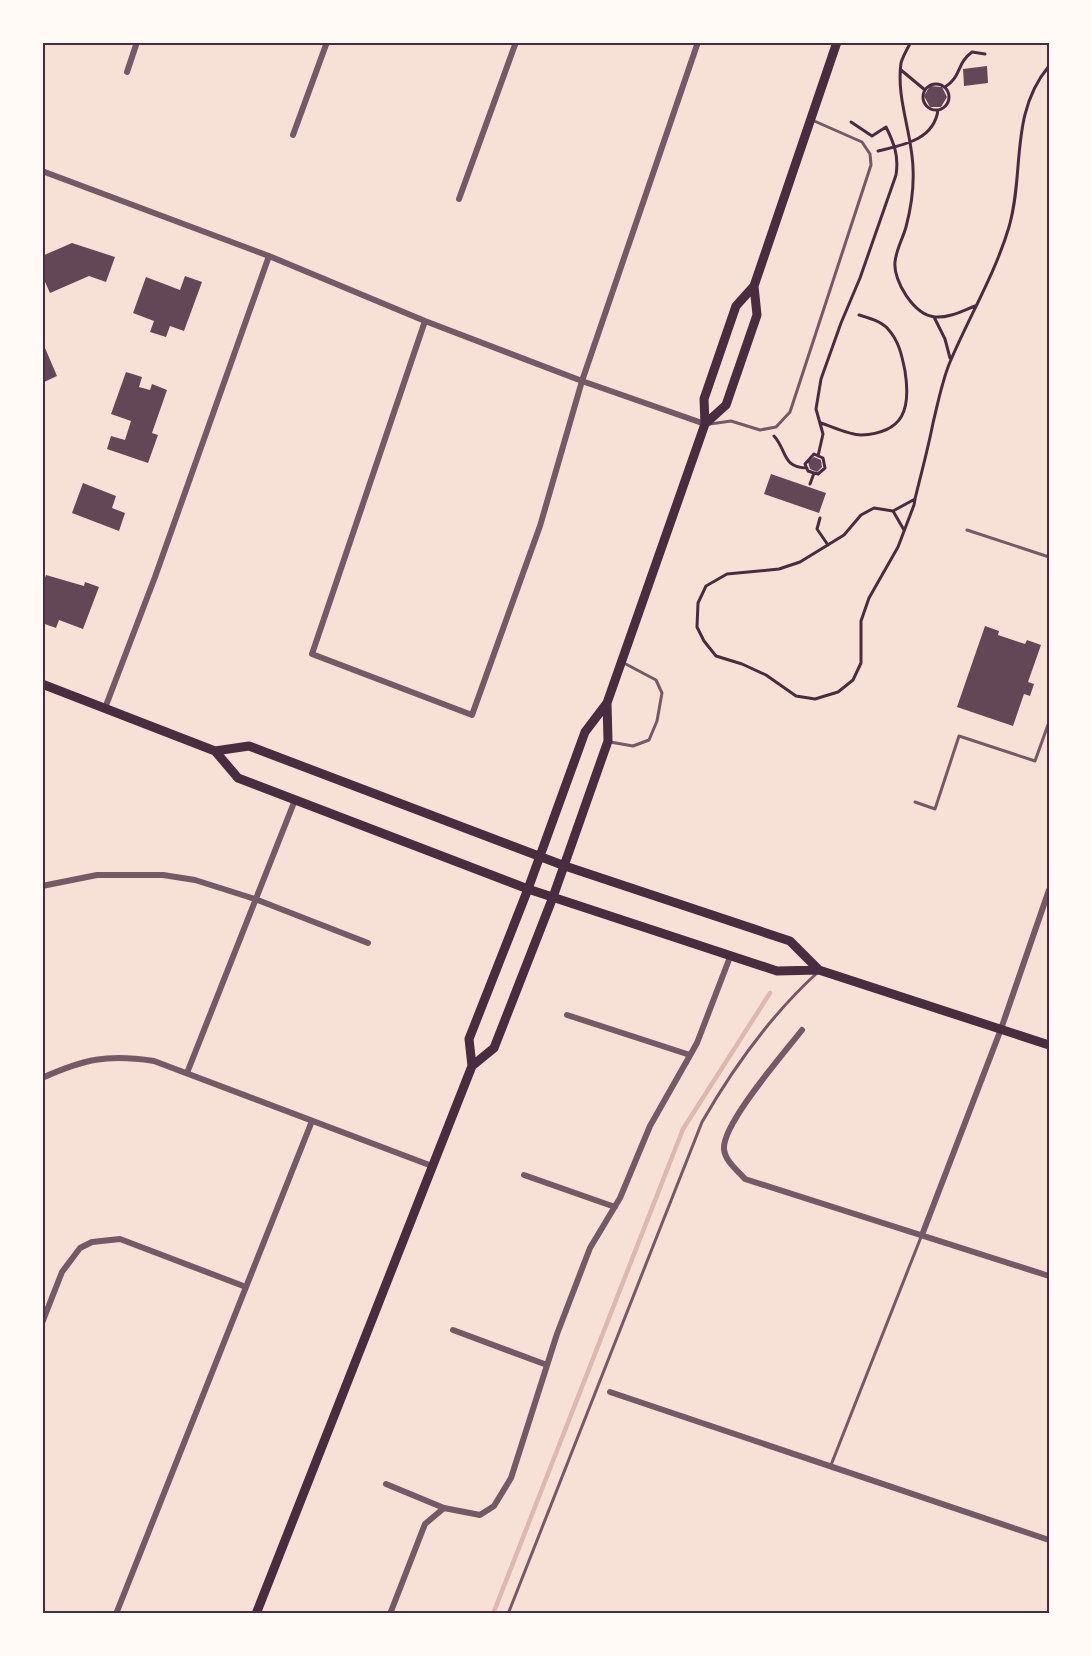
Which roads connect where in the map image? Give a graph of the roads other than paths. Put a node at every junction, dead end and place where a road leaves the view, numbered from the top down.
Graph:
1 (137, 42) edge
2 (327, 42) edge
3 (516, 42) edge
4 (698, 42) edge
5 (837, 42) edge
6 (127, 72) dead end
7 (810, 119) junction
8 (293, 135) dead end
9 (42, 171) edge
10 (459, 199) dead end
11 (269, 256) junction
12 (754, 286) junction
13 (425, 321) junction
14 (582, 381) junction
15 (705, 424) junction
16 (967, 530) dead end
17 (1049, 557) edge
18 (621, 662) junction
19 (42, 684) edge
20 (607, 703) junction
21 (105, 708) junction
22 (1049, 722) edge
23 (608, 741) junction
24 (215, 751) junction
25 (295, 800) junction
26 (915, 802) dead end
27 (540, 856) junction
28 (565, 866) junction
29 (42, 886) edge
30 (528, 889) junction
31 (1049, 890) edge
32 (553, 897) junction
33 (255, 899) junction
34 (368, 943) dead end
35 (730, 957) junction
36 (819, 970) junction
37 (567, 1015) dead end
38 (1000, 1029) junction
39 (802, 1030) dead end
40 (1049, 1045) edge
41 (690, 1055) junction
42 (472, 1066) junction
43 (187, 1073) junction
44 (42, 1078) edge
45 (312, 1121) junction
46 (432, 1166) junction
47 (524, 1175) dead end
48 (615, 1207) junction
49 (922, 1235) junction
50 (1049, 1275) edge
51 (246, 1287) junction
52 (42, 1323) edge
53 (453, 1330) dead end
54 (547, 1365) junction
55 (610, 1392) dead end
56 (830, 1466) junction
57 (386, 1484) dead end
58 (444, 1508) junction
59 (1049, 1540) edge
60 (116, 1614) edge
61 (256, 1614) edge
62 (390, 1614) edge
63 (508, 1614) edge

1 - 6 street
2 - 8 street
3 - 10 street
4 - 14 street
5 - 7 main road
7 - 12 main road
7 - 15 lane
9 - 11 street
11 - 13 street
11 - 21 street
12 - 15 main road
12 - 15 main road
13 - 14 street
13 - 14 street
14 - 15 street
15 - 18 main road
16 - 17 lane
18 - 20 main road
18 - 23 lane
19 - 21 main road
20 - 23 main road
20 - 27 main road
21 - 24 main road
22 - 26 lane
23 - 28 main road
24 - 25 main road
24 - 27 main road
25 - 30 main road
25 - 33 street
27 - 28 main road
27 - 30 main road
28 - 32 main road
28 - 36 main road
29 - 33 street
30 - 32 main road
30 - 42 main road
31 - 38 street
32 - 35 main road
32 - 42 main road
33 - 34 street
33 - 43 street
35 - 36 main road
35 - 41 street
36 - 38 main road
36 - 63 lane
37 - 41 street
38 - 40 main road
38 - 49 street
39 - 49 street
41 - 48 street
42 - 46 main road
43 - 44 street
43 - 45 street
45 - 46 street
45 - 51 street
46 - 61 main road
47 - 48 street
48 - 54 street
49 - 50 street
49 - 56 lane
51 - 52 street
51 - 60 street
53 - 54 street
54 - 58 street
55 - 56 street
56 - 59 street
57 - 58 street
58 - 62 street

